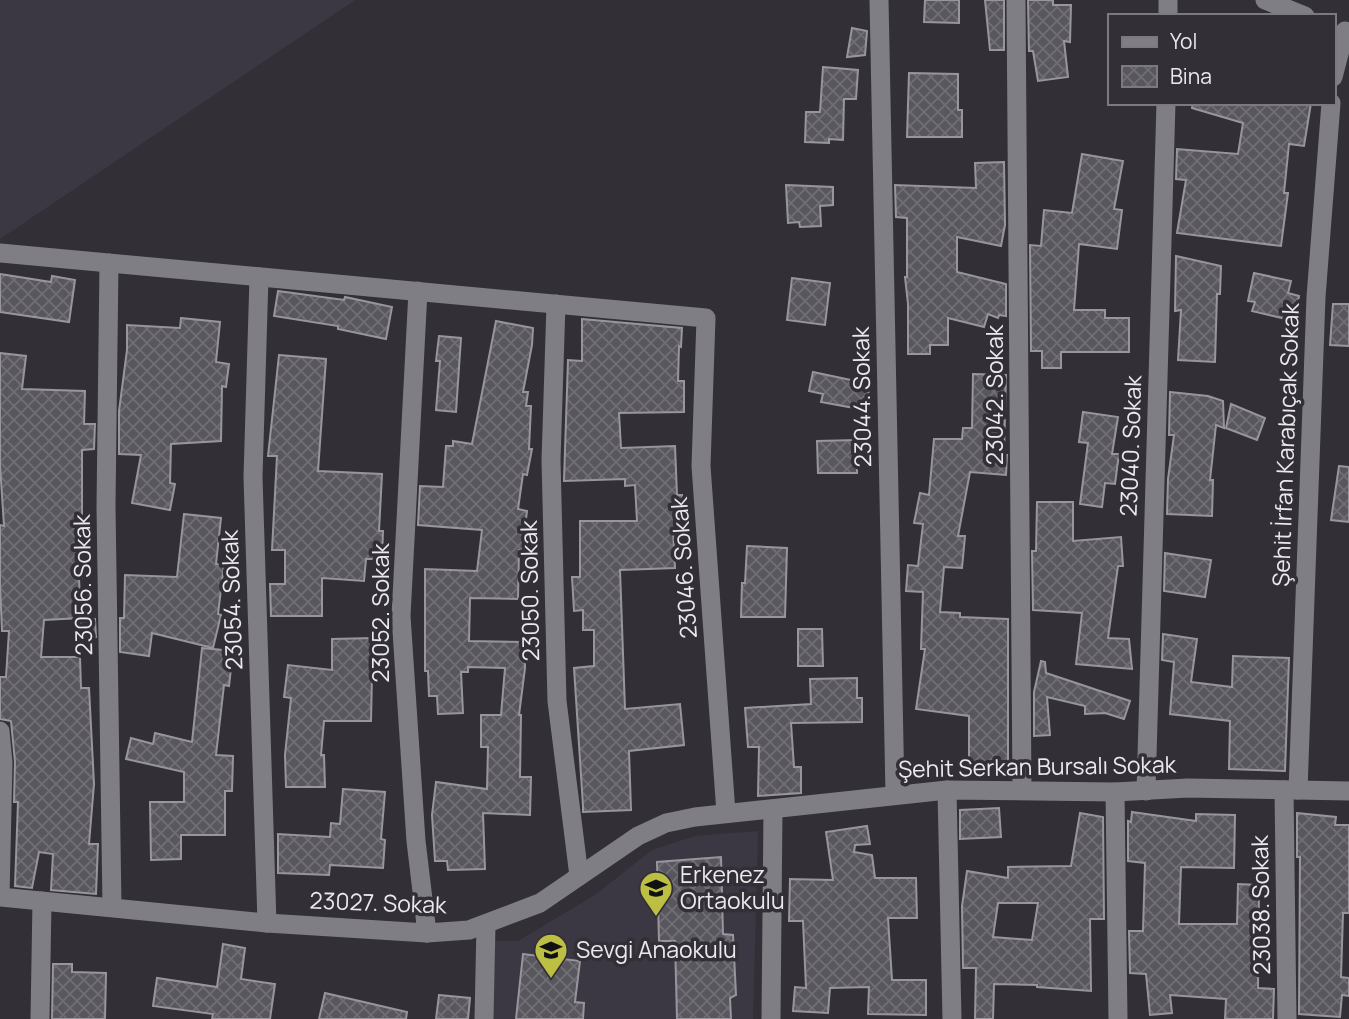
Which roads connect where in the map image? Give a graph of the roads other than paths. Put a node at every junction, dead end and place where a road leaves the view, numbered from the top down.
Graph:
1 (879, 0) edge
2 (1016, 0) edge
3 (1265, 0) edge
4 (1300, 14) edge
5 (1343, 30) edge
6 (1335, 68) edge
7 (1166, 105) edge
8 (1331, 105) edge
9 (0, 253) edge
10 (109, 263) junction
11 (259, 277) junction
12 (418, 291) junction
13 (555, 304) junction
14 (0, 731) edge
15 (947, 790) junction
16 (1022, 790) junction
17 (1291, 790) junction
18 (1349, 790) edge
19 (1146, 791) junction
20 (1115, 792) junction
21 (895, 794) junction
22 (773, 808) junction
23 (726, 813) junction
24 (579, 876) junction
25 (0, 897) edge
26 (42, 901) junction
27 (112, 907) junction
28 (267, 923) junction
29 (486, 924) junction
30 (427, 933) junction
31 (40, 1019) edge
32 (484, 1019) edge
33 (771, 1019) edge
34 (952, 1019) edge
35 (1118, 1019) edge
36 (1287, 1019) edge

1 - 21 street, 23044. Sokak
2 - 16 street, 23042. Sokak
3 - 4 street
5 - 6 street
7 - 19 street, 23040. Sokak
8 - 17 street, Şehit İrfan Karabıçak Sokak
9 - 10 street
10 - 11 street
10 - 27 street, 23056. Sokak
11 - 12 street
11 - 28 street, 23054. Sokak
12 - 13 street
12 - 30 street, 23052. Sokak
13 - 23 street, 23046. Sokak
13 - 24 street, 23050. Sokak
14 - 25 street
15 - 16 street, Şehit Serkan Bursalı Sokak
15 - 21 street, Şehit Serkan Bursalı Sokak
15 - 34 street
16 - 20 street, Şehit Serkan Bursalı Sokak
17 - 18 street, Şehit Serkan Bursalı Sokak
17 - 19 street, Şehit Serkan Bursalı Sokak
17 - 36 street, 23038. Sokak
19 - 20 street, Şehit Serkan Bursalı Sokak
20 - 35 street
21 - 22 street, Şehit Serkan Bursalı Sokak
22 - 23 street, Şehit Serkan Bursalı Sokak
22 - 33 street
23 - 24 street, 23027. Sokak
24 - 29 street, 23027. Sokak
25 - 26 street, 23027. Sokak
26 - 27 street, 23027. Sokak
26 - 31 street
27 - 28 street, 23027. Sokak
28 - 30 street, 23027. Sokak
29 - 30 street, 23027. Sokak
29 - 32 street

